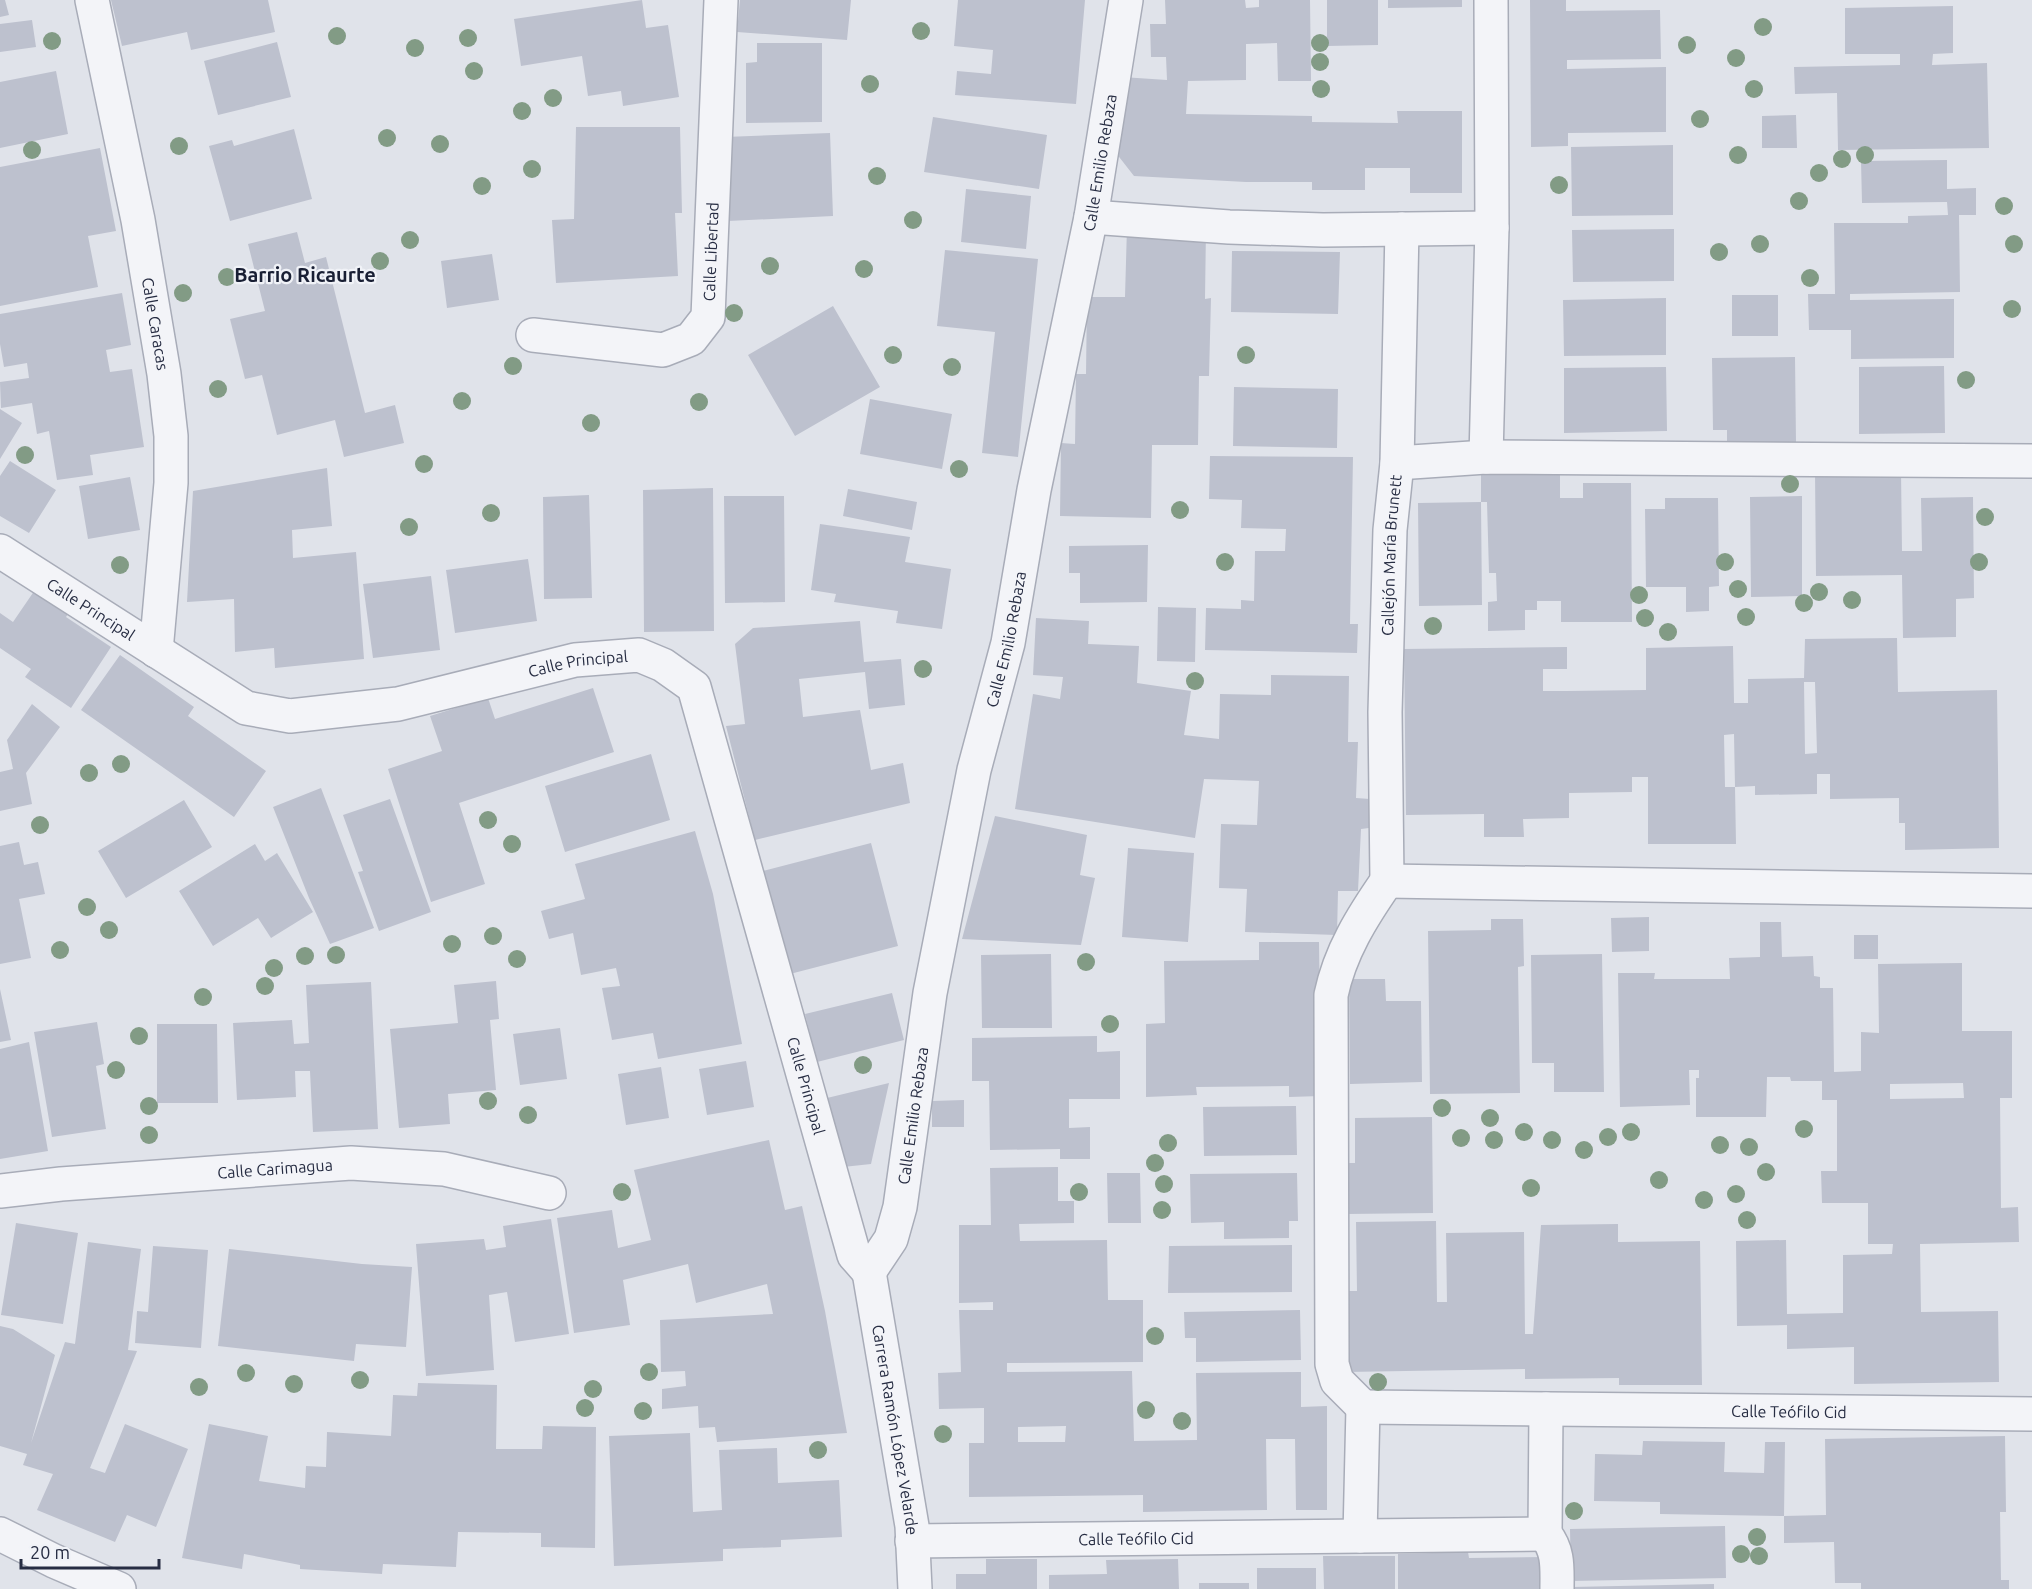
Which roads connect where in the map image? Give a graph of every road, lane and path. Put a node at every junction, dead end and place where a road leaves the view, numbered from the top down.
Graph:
1 (92, 0) edge
2 (721, 0) edge
3 (1126, 0) edge
4 (1491, 0) edge
5 (1091, 217) junction
6 (1492, 228) junction
7 (1402, 229) junction
8 (533, 335) dead end
9 (1486, 457) junction
10 (2032, 461) edge
11 (1397, 463) junction
12 (0, 551) edge
13 (156, 651) junction
14 (1387, 881) junction
15 (2032, 891) edge
16 (0, 1191) edge
17 (549, 1192) dead end
18 (869, 1272) junction
19 (1363, 1407) junction
20 (1546, 1409) junction
21 (2032, 1414) edge
22 (1545, 1534) junction
23 (1360, 1536) junction
24 (2, 1540) edge
25 (912, 1541) junction
26 (119, 1589) edge
27 (915, 1589) edge
28 (1557, 1589) edge

1 - 13 street, Calle Caracas
2 - 8 street, Calle Libertad
3 - 5 street, Calle Emilio Rebaza
4 - 6 street
5 - 7 street
5 - 18 street, Calle Emilio Rebaza
6 - 7 street
6 - 9 street
7 - 11 street, Callejón María Brunett
9 - 10 street
9 - 11 street
11 - 14 street, Callejón María Brunett
12 - 13 street, Calle Principal
13 - 18 street, Calle Principal
14 - 15 street
14 - 19 street
16 - 17 street, Calle Carimagua
18 - 25 street, Carrera Ramón López Velarde
19 - 20 street, Calle Teófilo Cid
19 - 23 street
20 - 21 street, Calle Teófilo Cid
20 - 22 street
22 - 23 street, Calle Teófilo Cid
22 - 28 street
23 - 25 street, Calle Teófilo Cid
24 - 26 street
25 - 27 street, Carrera Ramón López Velarde

